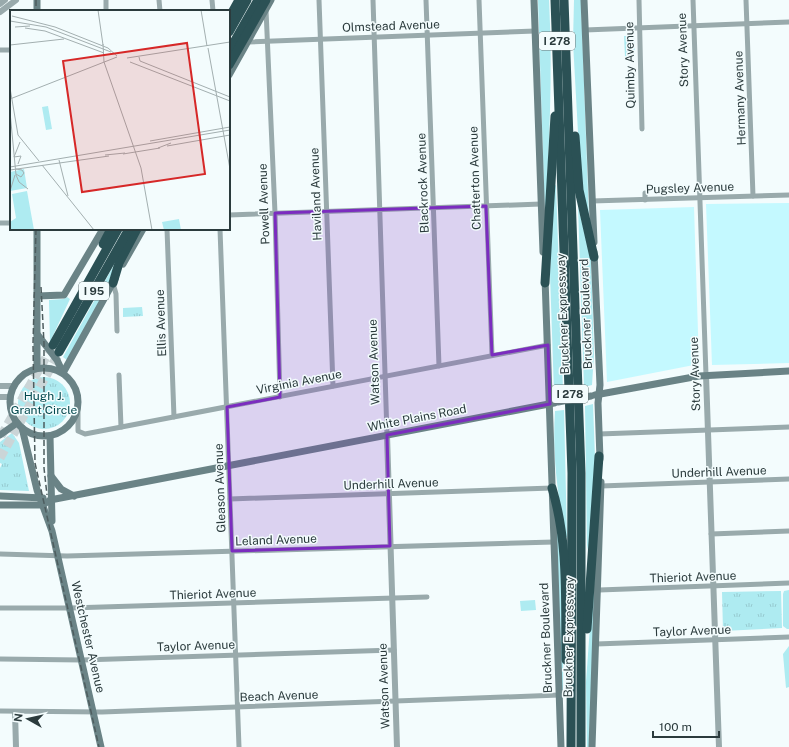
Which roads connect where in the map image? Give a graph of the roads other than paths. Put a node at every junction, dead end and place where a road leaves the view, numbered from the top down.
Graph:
1 (5, 0) edge
2 (16, 0) edge
3 (159, 0) edge
4 (212, 0) edge
5 (234, 0) edge
6 (239, 0) edge
7 (247, 0) edge
8 (258, 0) edge
9 (271, 0) edge
10 (319, 0) edge
11 (373, 0) edge
12 (426, 0) edge
13 (479, 0) edge
14 (534, 0) edge
15 (555, 0) edge
16 (565, 0) edge
17 (584, 0) edge
18 (639, 0) edge
19 (693, 0) edge
20 (746, 0) edge
21 (0, 4) edge
22 (266, 5) edge
23 (160, 10) edge
24 (213, 10) edge
25 (229, 10) edge
26 (0, 12) edge
27 (230, 16) edge
28 (789, 22) edge
29 (747, 24) junction
30 (694, 26) junction
31 (640, 28) junction
32 (230, 30) edge
33 (586, 30) junction
34 (535, 31) junction
35 (480, 33) junction
36 (427, 35) junction
37 (374, 37) junction
38 (321, 39) junction
39 (267, 41) junction
40 (248, 42) junction
41 (230, 49) edge
42 (230, 63) edge
43 (230, 73) edge
44 (568, 76) junction
45 (558, 82) junction
46 (642, 129) dead end
47 (645, 193) dead end
48 (789, 195) edge
49 (753, 196) junction
50 (700, 198) junction
51 (646, 200) junction
52 (592, 201) junction
53 (541, 204) junction
54 (486, 206) junction
55 (434, 208) junction
56 (380, 209) junction
57 (327, 211) junction
58 (275, 213) junction
59 (230, 215) edge
60 (37, 230) edge
61 (102, 230) edge
62 (111, 230) edge
63 (117, 230) edge
64 (128, 230) edge
65 (136, 230) edge
66 (142, 230) edge
67 (167, 230) edge
68 (220, 230) edge
69 (594, 257) junction
70 (112, 283) junction
71 (546, 283) junction
72 (38, 296) junction
73 (67, 319) junction
74 (117, 331) dead end
75 (37, 333) junction
76 (53, 345) tunnel mouth
77 (548, 345) junction
78 (59, 352) tunnel mouth
79 (492, 355) junction
80 (440, 366) junction
81 (37, 368) junction
82 (789, 371) edge
83 (63, 373) junction
84 (706, 375) junction
85 (118, 376) dead end
86 (386, 376) junction
87 (0, 386) edge
88 (14, 386) junction
89 (333, 386) junction
90 (595, 395) junction
91 (0, 397) edge
92 (10, 397) junction
93 (280, 397) junction
94 (554, 403) junction
95 (78, 407) junction
96 (227, 407) junction
97 (174, 417) junction
98 (17, 423) junction
99 (121, 427) junction
100 (789, 427) edge
101 (22, 428) junction
102 (708, 430) junction
103 (599, 434) junction
104 (0, 435) edge
105 (387, 435) junction
106 (50, 436) junction
107 (599, 456) junction
108 (229, 466) junction
109 (51, 476) junction
110 (789, 479) edge
111 (710, 482) junction
112 (601, 486) junction
113 (552, 488) junction
114 (388, 494) junction
115 (0, 496) edge
116 (74, 496) junction
117 (40, 497) junction
118 (230, 499) junction
119 (50, 500) junction
120 (0, 505) edge
121 (43, 505) junction
122 (52, 531) junction
123 (789, 531) edge
124 (711, 534) junction
125 (554, 542) junction
126 (390, 546) junction
127 (232, 551) junction
128 (0, 554) edge
129 (58, 555) junction
130 (789, 583) edge
131 (713, 586) junction
132 (598, 590) junction
133 (427, 597) dead end
134 (392, 598) junction
135 (234, 603) junction
136 (0, 608) edge
137 (70, 608) junction
138 (789, 637) edge
139 (715, 640) junction
140 (596, 644) junction
141 (394, 650) junction
142 (236, 655) junction
143 (0, 659) edge
144 (82, 660) junction
145 (581, 676) junction
146 (559, 695) junction
147 (395, 702) junction
148 (238, 707) junction
149 (571, 707) junction
150 (0, 711) edge
151 (15, 712) junction
152 (94, 712) junction
153 (16, 747) edge
154 (101, 747) edge
155 (239, 747) edge
156 (397, 747) edge
157 (561, 747) edge
158 (571, 747) edge
159 (581, 747) edge
160 (592, 747) edge
161 (719, 747) edge

1 - 21 street
2 - 26 street
3 - 23 street
4 - 24 street
5 - 25 main road
6 - 27 highway
7 - 32 highway
8 - 41 highway
9 - 22 main road
10 - 38 street, Haviland Avenue
11 - 37 street, Watson Avenue
12 - 36 street, Blackrock Avenue
13 - 35 street, Chatterton Avenue
14 - 34 main road, Bruckner Boulevard
15 - 45 highway, Bruckner Expressway / I 278
16 - 44 highway, Bruckner Expressway / I 278
17 - 33 main road, Bruckner Boulevard
18 - 31 street, Quimby Avenue
19 - 30 street, Story Avenue
20 - 29 street, Hermany Avenue
22 - 39 street, Powell Avenue
22 - 40 main road
22 - 42 highway
28 - 29 street
29 - 30 street
29 - 49 street, Hermany Avenue
30 - 31 street
30 - 50 street, Story Avenue
31 - 33 street
31 - 46 street, Quimby Avenue
33 - 52 main road, Bruckner Boulevard
34 - 35 street, Olmstead Avenue
34 - 53 main road, Bruckner Boulevard
35 - 36 street, Olmstead Avenue
35 - 54 street, Chatterton Avenue
36 - 37 street, Olmstead Avenue
36 - 55 street, Blackrock Avenue
37 - 38 street, Olmstead Avenue
37 - 56 street, Watson Avenue
38 - 39 street, Olmstead Avenue
38 - 57 street, Haviland Avenue
39 - 40 street, Olmstead Avenue
39 - 58 street, Powell Avenue
40 - 43 main road
44 - 69 highway
44 - 145 highway, Bruckner Expressway / I 278
45 - 71 highway
45 - 149 highway, Bruckner Expressway / I 278
47 - 51 street
48 - 49 street, Pugsley Avenue
49 - 50 street, Pugsley Avenue
50 - 51 street, Pugsley Avenue
50 - 84 street, Story Avenue
51 - 52 street, Pugsley Avenue
52 - 69 main road, Bruckner Boulevard
53 - 54 street
53 - 71 main road, Bruckner Boulevard
54 - 55 street
54 - 79 street, Chatterton Avenue
55 - 56 street
55 - 80 street, Blackrock Avenue
56 - 57 street
56 - 86 street, Watson Avenue
57 - 58 street
57 - 89 street, Haviland Avenue
58 - 59 street
58 - 93 street, Powell Avenue
60 - 72 main road
61 - 72 main road
62 - 73 highway
63 - 73 highway, I 95
64 - 78 highway, I 95
65 - 70 highway
66 - 70 main road
67 - 97 street, Ellis Avenue
68 - 96 street, Gleason Avenue
69 - 90 main road, Bruckner Boulevard
70 - 74 street
70 - 83 main road
71 - 77 main road, Bruckner Boulevard
72 - 75 main road
73 - 76 highway, I 95
75 - 81 main road
75 - 83 main road
77 - 79 street, Virginia Avenue
77 - 94 main road, Bruckner Boulevard
79 - 80 street, Virginia Avenue
80 - 86 street, Virginia Avenue
81 - 83 main road
81 - 88 main road
82 - 84 main road, White Plains Road
83 - 95 main road
84 - 90 main road, White Plains Road
84 - 102 street, Story Avenue
85 - 99 street
86 - 89 street, Virginia Avenue
86 - 105 street, Watson Avenue
87 - 88 street
88 - 92 main road
89 - 93 street, Virginia Avenue
90 - 94 main road, White Plains Road, bridge
90 - 103 main road, Bruckner Boulevard
91 - 92 street
92 - 98 main road
93 - 96 street, Virginia Avenue
94 - 105 main road, White Plains Road
94 - 113 main road, Bruckner Boulevard
95 - 99 street, Virginia Avenue
95 - 106 main road
96 - 97 street, Virginia Avenue
96 - 108 street, Gleason Avenue
97 - 99 street, Virginia Avenue
98 - 101 main road
98 - 104 main road
100 - 102 street
101 - 106 main road
101 - 117 main road, Westchester Avenue
102 - 103 street
102 - 111 street, Story Avenue
103 - 107 main road, Bruckner Boulevard
105 - 108 main road, White Plains Road
105 - 114 street, Watson Avenue
106 - 109 main road, Westchester Avenue
107 - 112 main road, Bruckner Boulevard
107 - 145 highway
108 - 116 main road, White Plains Road
108 - 118 street, Gleason Avenue
109 - 116 main road
109 - 119 main road, Westchester Avenue
110 - 111 street, Underhill Avenue
111 - 112 street, Underhill Avenue
111 - 124 street, Story Avenue
112 - 132 main road, Bruckner Boulevard
113 - 114 street, Underhill Avenue
113 - 125 main road, Bruckner Boulevard
113 - 149 highway
114 - 118 street, Underhill Avenue
114 - 126 street, Watson Avenue
115 - 117 main road, White Plains Road
116 - 119 main road, White Plains Road
117 - 119 main road, White Plains Road
117 - 121 main road, Westchester Avenue
118 - 127 street, Gleason Avenue
119 - 121 main road, White Plains Road
119 - 122 main road, Westchester Avenue
120 - 121 main road
121 - 122 main road, Westchester Avenue
122 - 129 main road, Westchester Avenue
123 - 124 street
124 - 131 street, Story Avenue
125 - 126 street, Leland Avenue
125 - 146 main road, Bruckner Boulevard
126 - 127 street, Leland Avenue
126 - 134 street, Watson Avenue
127 - 129 street, Leland Avenue
127 - 135 street, Gleason Avenue
128 - 129 street, Leland Avenue
129 - 137 main road, Westchester Avenue
130 - 131 street, Thieriot Avenue
131 - 132 street, Thieriot Avenue
131 - 139 street, Story Avenue
132 - 140 main road, Bruckner Boulevard
133 - 134 street, Thieriot Avenue
134 - 135 street, Thieriot Avenue
134 - 141 street, Watson Avenue
135 - 137 street, Thieriot Avenue
135 - 142 street, Gleason Avenue
136 - 137 street, Thieriot Avenue
137 - 144 main road, Westchester Avenue
138 - 139 street, Taylor Avenue
139 - 140 street, Taylor Avenue
139 - 161 street, Story Avenue
140 - 160 main road, Bruckner Boulevard
141 - 142 street, Taylor Avenue
141 - 147 street, Watson Avenue
142 - 144 street, Taylor Avenue
142 - 148 street, Gleason Avenue
143 - 144 street, Taylor Avenue
144 - 152 main road, Westchester Avenue
145 - 159 highway, Bruckner Expressway / I 278
146 - 147 street, Beach Avenue
146 - 157 main road, Bruckner Boulevard
147 - 148 street, Beach Avenue
147 - 156 street, Watson Avenue
148 - 152 street, Beach Avenue
148 - 155 street, Gleason Avenue
149 - 158 highway, Bruckner Expressway / I 278
150 - 151 street, Beach Avenue
151 - 152 street, Beach Avenue
151 - 153 street
152 - 154 main road, Westchester Avenue

